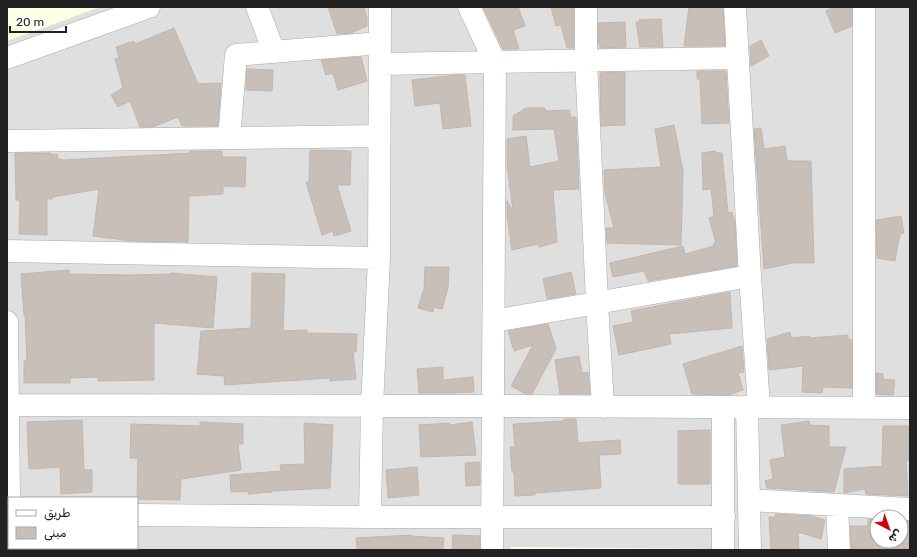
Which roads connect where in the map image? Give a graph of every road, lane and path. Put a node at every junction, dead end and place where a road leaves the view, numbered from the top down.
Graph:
1 (149, 7) edge
2 (257, 7) edge
3 (380, 7) edge
4 (469, 7) edge
5 (586, 7) edge
6 (735, 7) edge
7 (864, 7) edge
8 (274, 52) junction
9 (380, 53) junction
10 (7, 58) edge
11 (738, 58) junction
12 (586, 60) junction
13 (495, 62) junction
14 (380, 136) junction
15 (229, 138) junction
16 (7, 141) edge
17 (7, 251) edge
18 (379, 258) junction
19 (750, 276) junction
20 (597, 302) junction
21 (494, 321) junction
22 (7, 322) edge
23 (7, 406) edge
24 (372, 406) junction
25 (493, 406) junction
26 (603, 407) junction
27 (723, 407) junction
28 (753, 407) junction
29 (864, 407) junction
30 (910, 408) edge
31 (10, 497) edge
32 (749, 500) junction
33 (837, 505) junction
34 (910, 509) edge
35 (138, 515) edge
36 (370, 517) junction
37 (493, 517) junction
38 (724, 517) junction
39 (492, 550) edge
40 (723, 550) edge
41 (750, 550) edge
42 (839, 550) edge

1 - 10 street
2 - 8 street
3 - 9 street
4 - 13 street
5 - 12 street
6 - 11 street
7 - 29 street
8 - 9 street
8 - 15 street
9 - 13 street
9 - 14 street
11 - 12 street
11 - 19 street
12 - 13 street
12 - 20 street
13 - 21 street
14 - 15 street
14 - 18 street
15 - 16 street
17 - 18 street
18 - 24 street
19 - 20 street
19 - 28 street
20 - 21 street
20 - 26 street
21 - 25 street
22 - 23 street
23 - 24 street
23 - 31 street
24 - 25 street
24 - 36 street
25 - 26 street
25 - 37 street
26 - 27 street
27 - 28 street
27 - 38 street
28 - 29 street
28 - 32 street
29 - 30 street
32 - 33 street
32 - 41 street
33 - 34 street
33 - 42 street
35 - 36 street
36 - 37 street
37 - 38 street
37 - 39 street
38 - 40 street

